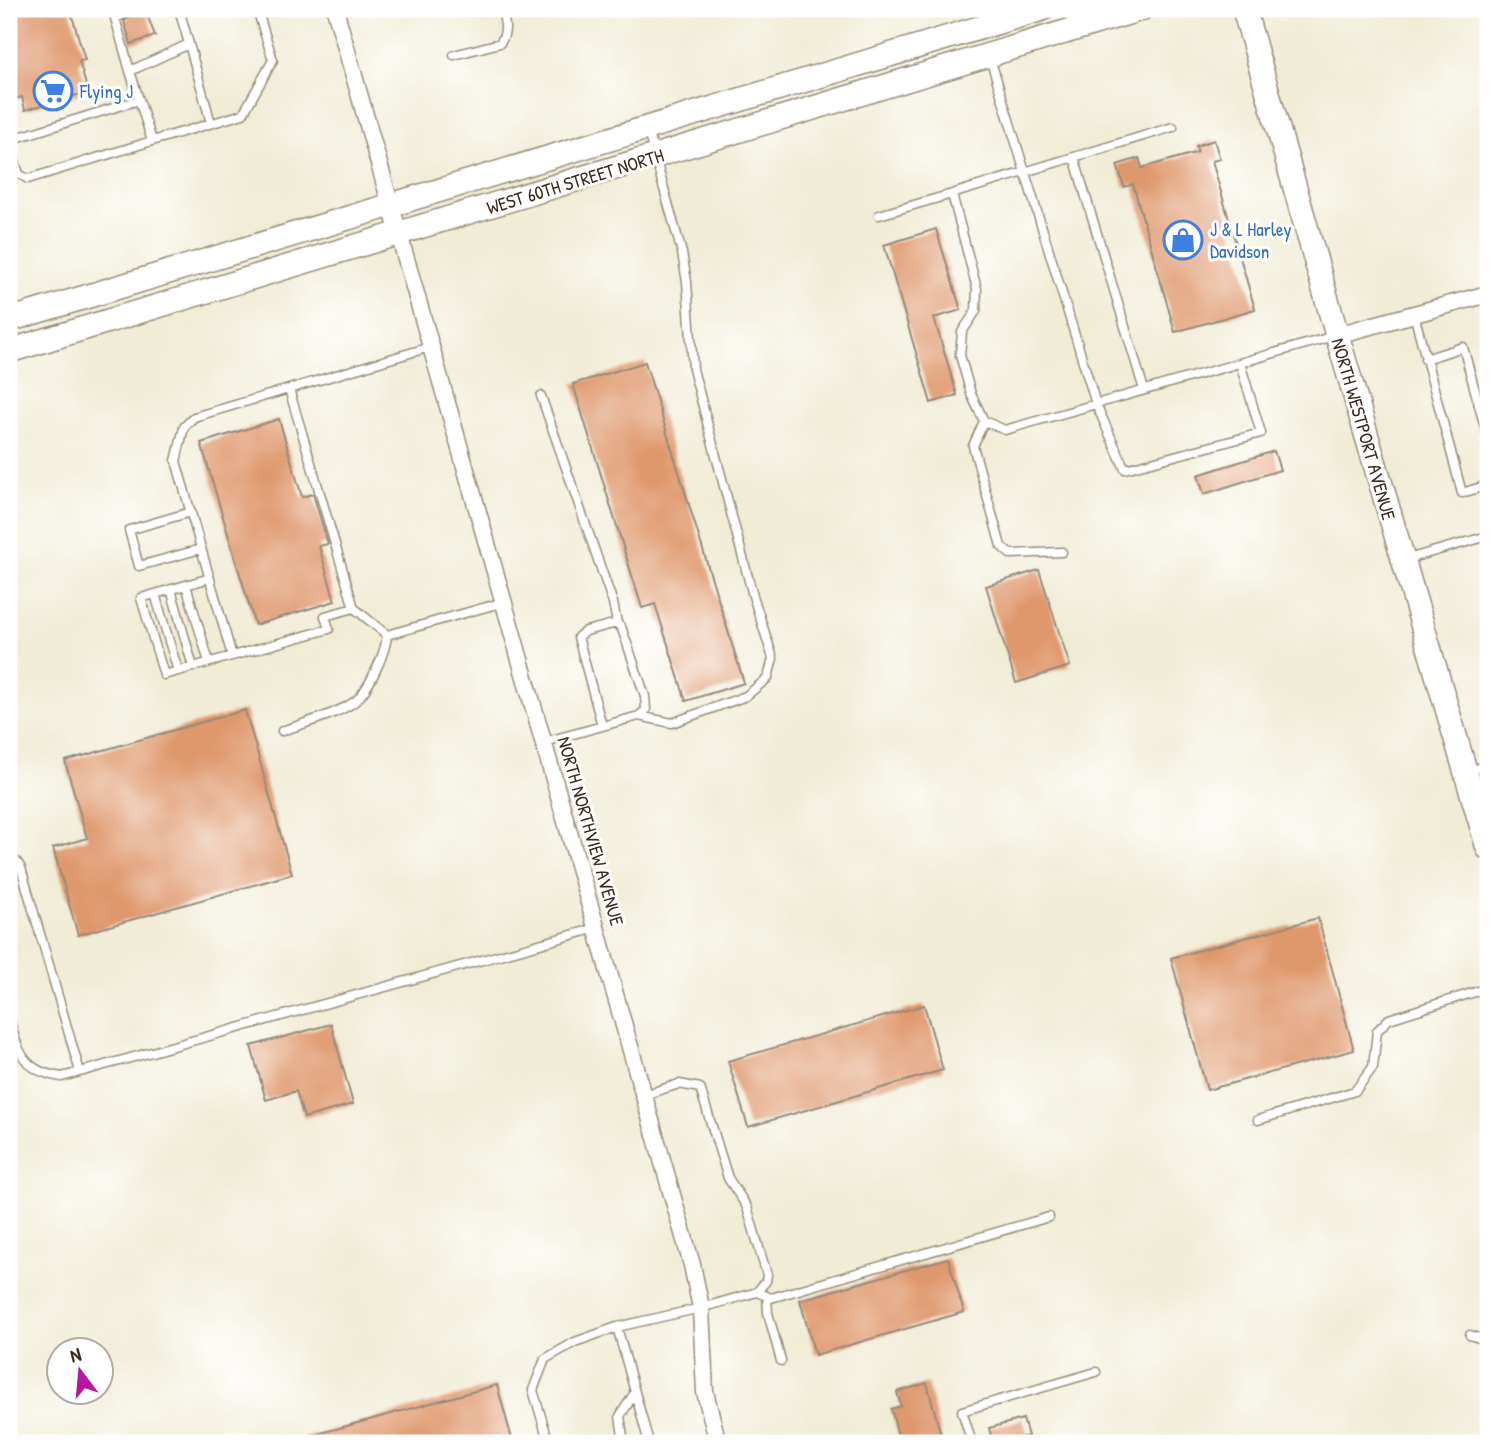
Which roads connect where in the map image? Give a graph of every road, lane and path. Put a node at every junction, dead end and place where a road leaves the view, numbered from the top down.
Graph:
1 (179, 9) edge
2 (257, 9) edge
3 (335, 9) edge
4 (502, 9) edge
5 (1042, 9) edge
6 (1141, 9) edge
7 (1244, 9) edge
8 (116, 14) edge
9 (189, 44) junction
10 (454, 55) dead end
11 (989, 55) junction
12 (130, 71) junction
13 (139, 100) junction
14 (211, 123) junction
15 (1173, 127) dead end
16 (647, 128) junction
17 (152, 141) junction
18 (655, 157) junction
19 (1074, 157) junction
20 (1024, 172) junction
21 (952, 194) junction
22 (392, 205) junction
23 (878, 215) dead end
24 (400, 234) junction
25 (1488, 294) edge
26 (1414, 314) junction
27 (9, 320) edge
28 (1337, 335) junction
29 (430, 347) junction
30 (9, 351) edge
31 (1425, 359) junction
32 (1240, 363) junction
33 (289, 389) junction
34 (1144, 390) junction
35 (541, 396) dead end
36 (1096, 404) junction
37 (985, 421) junction
38 (1488, 438) edge
39 (1488, 485) edge
40 (191, 512) junction
41 (1488, 536) edge
42 (201, 549) junction
43 (1062, 552) dead end
44 (1403, 560) junction
45 (210, 578) junction
46 (186, 585) junction
47 (171, 589) junction
48 (155, 594) junction
49 (504, 602) junction
50 (354, 608) junction
51 (617, 623) junction
52 (387, 635) junction
53 (232, 656) junction
54 (209, 662) junction
55 (193, 667) junction
56 (177, 671) junction
57 (639, 716) junction
58 (602, 726) junction
59 (282, 731) dead end
60 (544, 742) junction
61 (1488, 765) edge
62 (1466, 772) junction
63 (1488, 848) edge
64 (9, 860) edge
65 (597, 928) junction
66 (1488, 988) edge
67 (9, 1017) edge
68 (80, 1072) junction
69 (644, 1095) junction
70 (1258, 1120) dead end
71 (1049, 1217) dead end
72 (757, 1292) junction
73 (767, 1297) junction
74 (701, 1308) junction
75 (617, 1327) junction
76 (1470, 1335) dead end
77 (1488, 1341) edge
78 (781, 1361) dead end
79 (1096, 1372) dead end
80 (635, 1394) junction
81 (549, 1443) edge
82 (624, 1443) edge
83 (649, 1443) edge
84 (718, 1443) edge
85 (972, 1443) edge

1 - 9 lane
2 - 14 lane
3 - 22 street, NORTH NORTHVIEW AVENUE
4 - 10 lane
5 - 16 main road, WEST 60TH STREET NORTH
6 - 11 main road, WEST 60TH STREET NORTH
7 - 28 main road, NORTH WESTPORT AVENUE
8 - 12 lane
9 - 12 lane
9 - 14 lane
11 - 18 main road, WEST 60TH STREET NORTH
11 - 20 lane
12 - 13 lane
13 - 17 lane
13 - 17 lane
14 - 17 lane
15 - 19 lane
16 - 18 lane
16 - 22 main road, WEST 60TH STREET NORTH
18 - 24 main road, WEST 60TH STREET NORTH
18 - 57 lane
19 - 20 lane
19 - 34 lane
20 - 21 lane
20 - 36 lane
21 - 23 lane
21 - 37 lane
22 - 24 street, NORTH NORTHVIEW AVENUE
22 - 27 main road, WEST 60TH STREET NORTH
24 - 29 street, NORTH NORTHVIEW AVENUE
24 - 30 main road, WEST 60TH STREET NORTH
25 - 26 street
26 - 28 street
26 - 31 lane
28 - 32 lane
28 - 44 main road, NORTH WESTPORT AVENUE
29 - 33 lane
29 - 49 street, NORTH NORTHVIEW AVENUE
31 - 38 lane
31 - 39 lane
32 - 34 lane
32 - 36 lane
33 - 40 lane
33 - 50 lane
34 - 36 lane
35 - 51 lane
36 - 37 lane
37 - 43 lane
40 - 42 lane
40 - 42 lane
41 - 44 lane
42 - 45 lane
44 - 62 main road, NORTH WESTPORT AVENUE
45 - 46 lane
45 - 53 lane
46 - 47 lane
46 - 54 lane
47 - 48 lane
47 - 55 lane
48 - 56 lane
48 - 56 lane
49 - 52 lane
49 - 60 street, NORTH NORTHVIEW AVENUE
50 - 52 lane
50 - 53 lane
51 - 57 lane
51 - 58 lane
52 - 59 lane
53 - 54 lane
54 - 55 lane
55 - 56 lane
57 - 58 lane
58 - 60 lane
60 - 65 street, NORTH NORTHVIEW AVENUE
61 - 62 lane
62 - 63 main road, NORTH WESTPORT AVENUE
64 - 68 lane
65 - 68 lane
65 - 69 street, NORTH NORTHVIEW AVENUE
66 - 70 lane
67 - 68 lane
69 - 72 lane
69 - 74 street, NORTH NORTHVIEW AVENUE
71 - 73 lane
72 - 73 lane
72 - 74 lane
73 - 78 lane
74 - 75 lane
74 - 84 street, NORTH NORTHVIEW AVENUE
75 - 80 lane
75 - 81 lane
76 - 77 lane
79 - 85 lane
80 - 82 lane
80 - 83 lane

